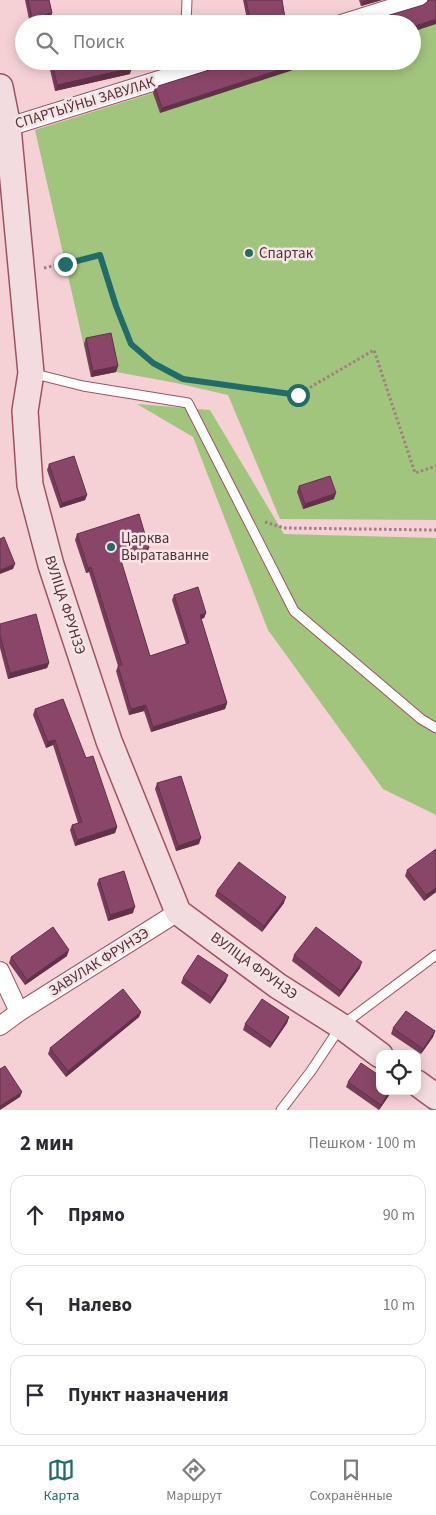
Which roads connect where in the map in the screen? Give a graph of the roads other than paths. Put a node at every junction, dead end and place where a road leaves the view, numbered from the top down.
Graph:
1 (187, 0) edge
2 (418, 0) edge
3 (186, 15) edge
4 (370, 15) edge
5 (174, 70) edge
6 (0, 87) edge
7 (8, 127) junction
8 (31, 373) junction
9 (436, 728) edge
10 (178, 912) junction
11 (436, 955) edge
12 (0, 971) edge
13 (19, 1012) junction
14 (0, 1026) edge
15 (341, 1026) junction
16 (376, 1052) edge
17 (421, 1086) edge
18 (436, 1097) edge
19 (282, 1110) edge

1 - 3 lane
2 - 4 street
5 - 7 street, СПАРТЫЎНЫ ЗАВУЛАК
6 - 7 street, ВУЛІЦА ФРУНЗЭ
7 - 8 street, ВУЛІЦА ФРУНЗЭ
8 - 9 lane
8 - 10 street, ВУЛІЦА ФРУНЗЭ
10 - 13 street, ЗАВУЛАК ФРУНЗЭ
10 - 15 street, ВУЛІЦА ФРУНЗЭ
11 - 15 lane
12 - 13 street
13 - 14 street, ЗАВУЛАК ФРУНЗЭ
15 - 16 street, ВУЛІЦА ФРУНЗЭ
15 - 19 lane
17 - 18 street

